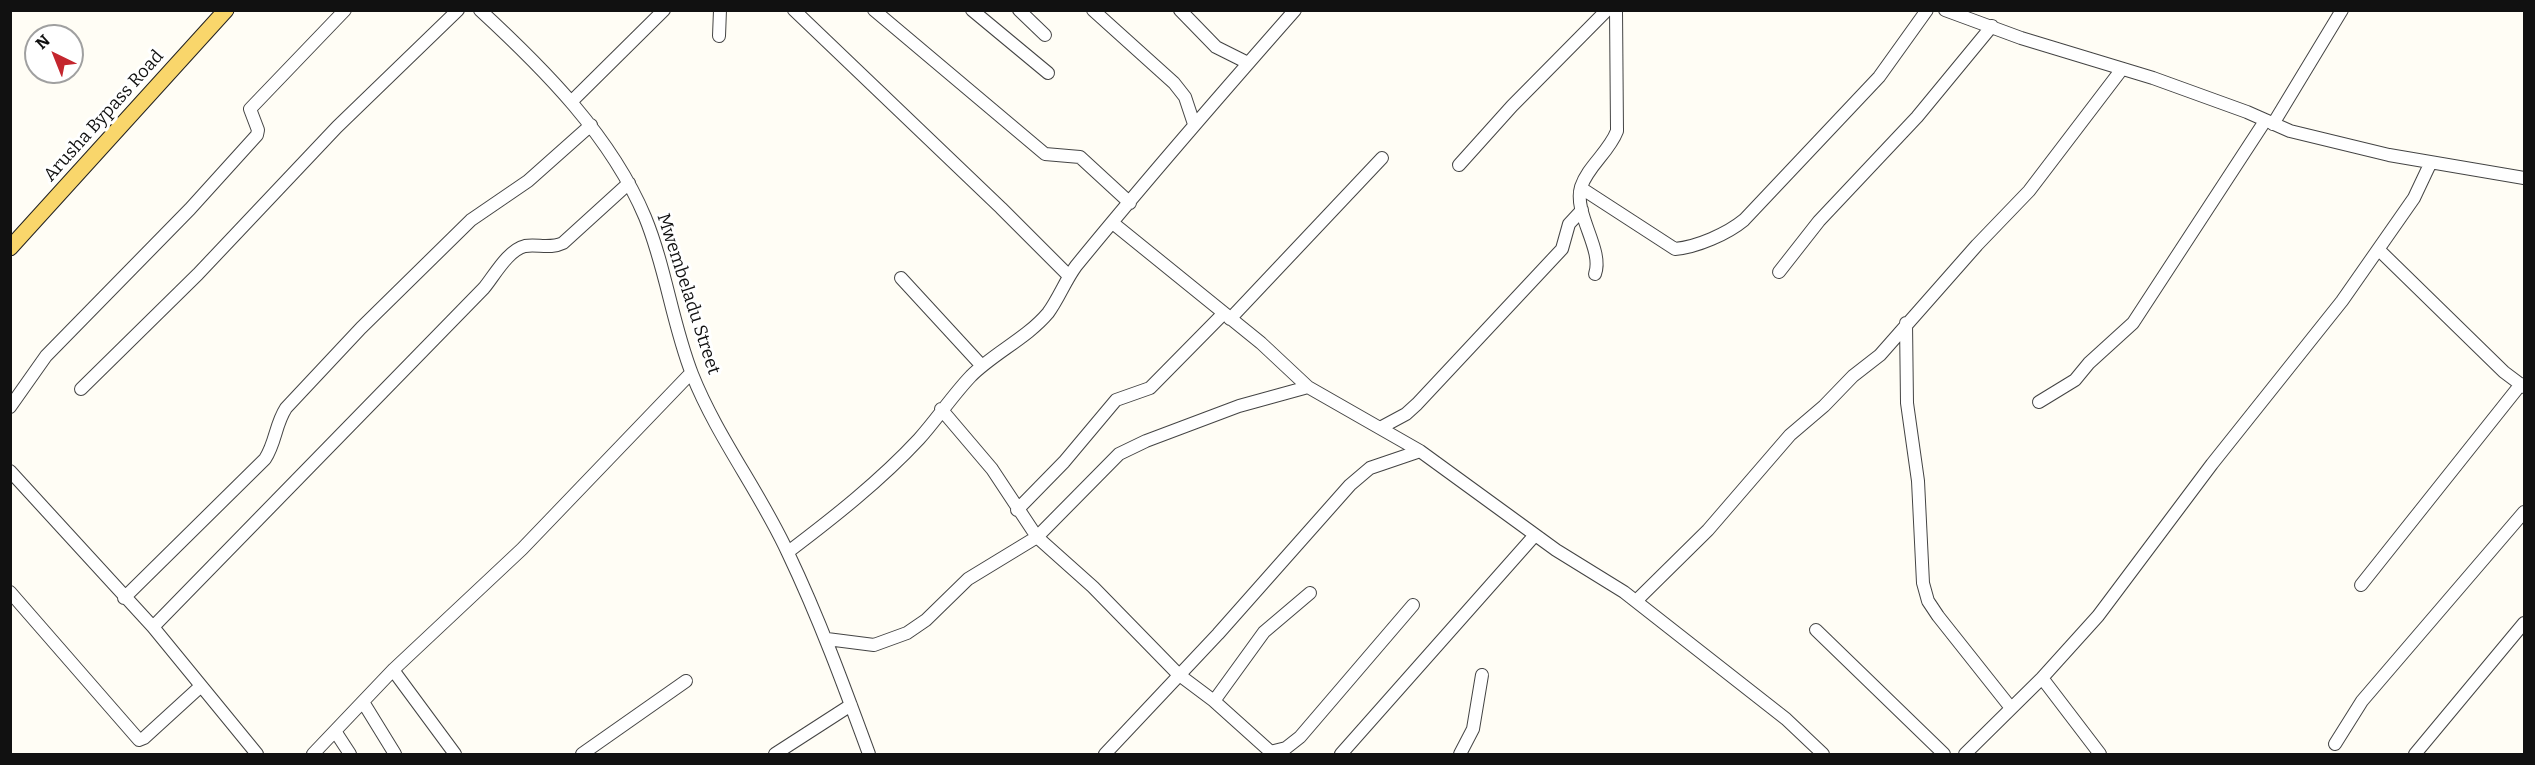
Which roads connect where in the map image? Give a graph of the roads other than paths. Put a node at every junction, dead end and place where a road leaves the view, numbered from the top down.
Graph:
1 (226, 10) edge
2 (345, 10) edge
3 (458, 10) edge
4 (480, 10) edge
5 (664, 10) edge
6 (720, 10) edge
7 (794, 10) edge
8 (874, 10) edge
9 (972, 10) edge
10 (1019, 10) edge
11 (1093, 10) edge
12 (1180, 10) edge
13 (1295, 10) edge
14 (1607, 10) edge
15 (1616, 10) edge
16 (1927, 10) edge
17 (1945, 10) edge
18 (2342, 10) edge
19 (493, 15) edge
20 (1992, 26) junction
21 (1045, 35) dead end
22 (718, 36) dead end
23 (1248, 63) junction
24 (2122, 69) junction
25 (1048, 73) dead end
26 (571, 102) junction
27 (2269, 122) junction
28 (1194, 124) junction
29 (591, 125) junction
30 (1382, 158) dead end
31 (2431, 162) junction
32 (1459, 165) dead end
33 (2524, 178) edge
34 (629, 183) junction
35 (1581, 188) junction
36 (1130, 203) junction
37 (1582, 210) junction
38 (1114, 224) junction
39 (10, 248) edge
40 (2379, 250) junction
41 (1779, 272) dead end
42 (1595, 274) dead end
43 (1069, 276) junction
44 (901, 278) dead end
45 (1226, 316) junction
46 (1906, 323) junction
47 (982, 366) junction
48 (691, 373) junction
49 (2523, 386) edge
50 (1308, 387) junction
51 (81, 389) dead end
52 (2039, 402) dead end
53 (10, 407) edge
54 (941, 409) junction
55 (1380, 428) junction
56 (1420, 451) junction
57 (10, 471) edge
58 (1017, 510) junction
59 (2524, 512) edge
60 (1535, 535) junction
61 (1037, 537) junction
62 (788, 552) junction
63 (2361, 585) dead end
64 (10, 592) edge
65 (1310, 593) dead end
66 (124, 598) junction
67 (1636, 601) junction
68 (1413, 605) dead end
69 (2524, 623) edge
70 (153, 627) junction
71 (1816, 630) dead end
72 (827, 639) junction
73 (393, 670) junction
74 (1179, 674) junction
75 (1482, 675) dead end
76 (2042, 678) junction
77 (686, 681) dead end
78 (201, 686) junction
79 (1214, 701) junction
80 (363, 702) junction
81 (851, 705) junction
82 (2010, 708) junction
83 (335, 731) junction
84 (2335, 744) dead end
85 (252, 753) edge
86 (1272, 753) edge
87 (314, 754) edge
88 (350, 754) edge
89 (394, 754) edge
90 (455, 754) edge
91 (582, 754) edge
92 (775, 754) edge
93 (869, 754) edge
94 (1105, 754) edge
95 (1341, 754) edge
96 (1460, 754) edge
97 (1822, 754) edge
98 (1944, 754) edge
99 (1967, 754) edge
100 (2100, 754) edge
101 (2415, 754) edge

1 - 39 main road, Arusha Bypass Road
2 - 53 street
3 - 51 street
4 - 19 street, Mwembeladu Street
5 - 26 street
6 - 22 street
7 - 43 street
8 - 36 street
9 - 25 street
10 - 21 street
11 - 28 street
12 - 23 street
13 - 23 street
14 - 32 street
15 - 35 street
16 - 35 street
17 - 20 street
18 - 27 street
19 - 26 street, Mwembeladu Street
20 - 24 street
20 - 41 street
23 - 28 street
24 - 27 street
24 - 46 street
26 - 29 street, Mwembeladu Street
27 - 31 street
27 - 52 street
28 - 36 street
29 - 34 street, Mwembeladu Street
29 - 66 street
30 - 45 street
31 - 33 street
31 - 40 street
34 - 48 street, Mwembeladu Street
34 - 70 street
35 - 37 street
36 - 38 street
37 - 42 street
37 - 55 street
38 - 43 street
38 - 45 street
40 - 49 street
40 - 76 street
43 - 47 street
44 - 47 street
45 - 50 street
45 - 58 street
46 - 67 street
46 - 82 street
47 - 54 street
48 - 62 street, Mwembeladu Street
48 - 73 street
49 - 63 street
50 - 55 street
50 - 61 street
54 - 58 street
54 - 62 street
55 - 56 street
56 - 60 street
56 - 74 street
57 - 66 street
58 - 61 street
59 - 84 street
60 - 67 street
60 - 95 street
61 - 72 street
61 - 74 street
62 - 72 street, Mwembeladu Street
64 - 78 street
65 - 79 street
66 - 70 street
67 - 97 street
68 - 86 street
69 - 101 street
70 - 78 street
71 - 98 street
72 - 81 street, Mwembeladu Street
73 - 80 street
73 - 90 street
74 - 79 street
74 - 94 street
75 - 96 street
76 - 82 street
76 - 100 street
77 - 91 street
78 - 85 street
79 - 86 street
80 - 83 street
80 - 89 street
81 - 92 street
81 - 93 street, Mwembeladu Street
82 - 99 street
83 - 87 street
83 - 88 street

